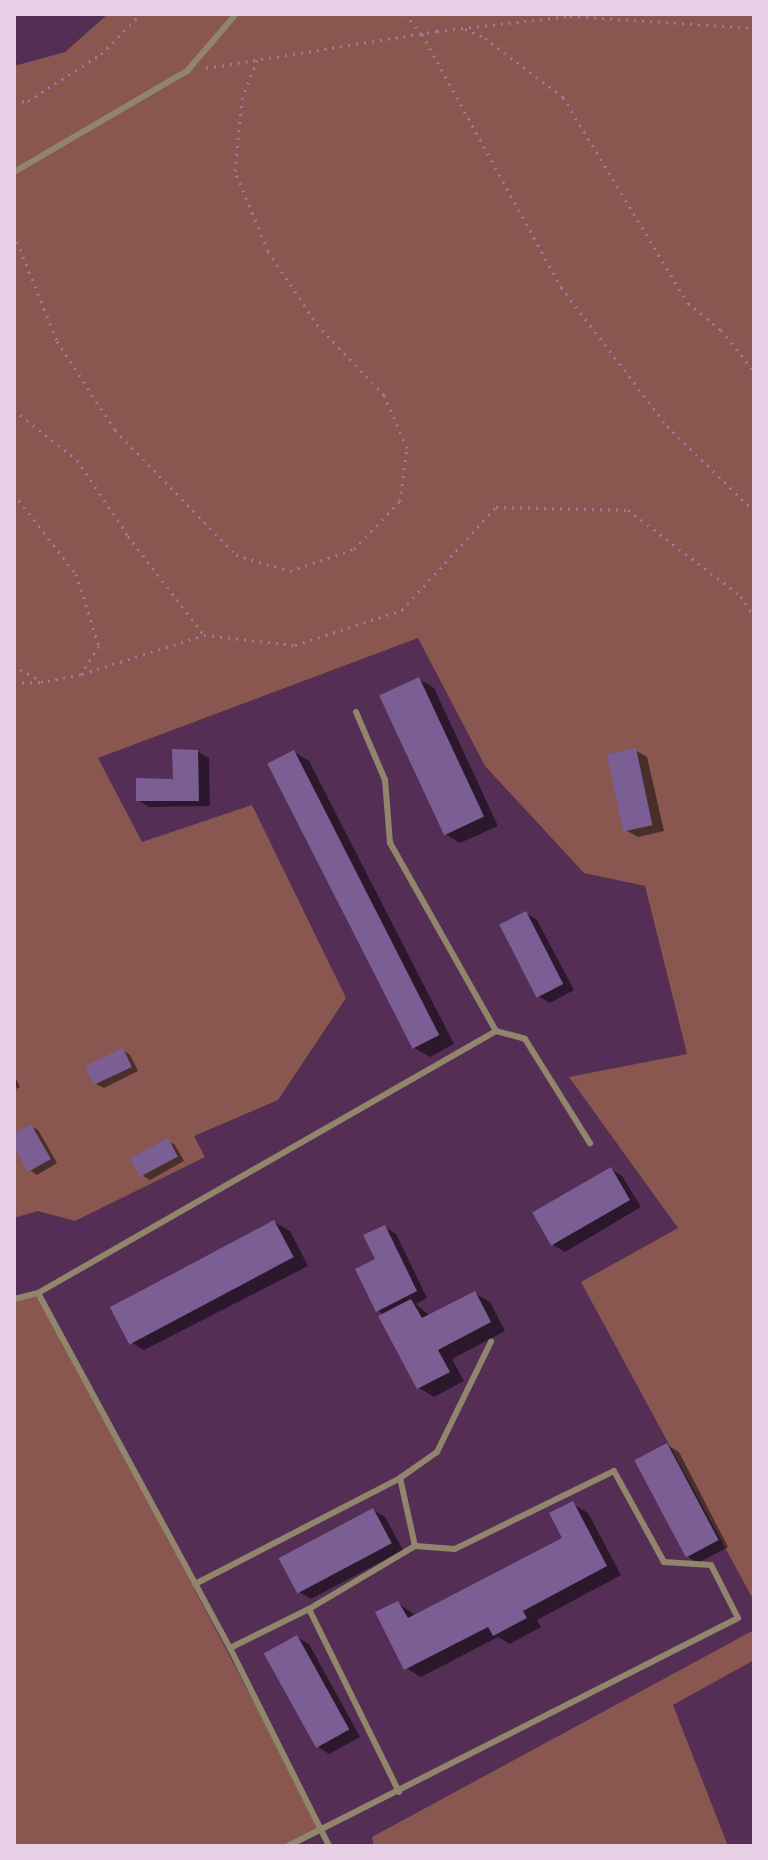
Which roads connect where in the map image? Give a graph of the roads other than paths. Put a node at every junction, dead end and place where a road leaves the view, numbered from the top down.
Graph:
1 (236, 14) edge
2 (14, 172) edge
3 (356, 712) dead end
4 (496, 1031) junction
5 (590, 1143) dead end
6 (38, 1293) junction
7 (14, 1299) edge
8 (491, 1342) dead end
9 (400, 1478) junction
10 (415, 1546) junction
11 (195, 1584) junction
12 (309, 1609) junction
13 (230, 1648) junction
14 (399, 1792) junction
15 (321, 1829) junction
16 (288, 1846) edge
17 (329, 1846) edge

1 - 2 lane
3 - 4 lane
4 - 5 lane
4 - 6 lane
6 - 7 lane
6 - 11 lane
8 - 9 lane
9 - 10 lane
9 - 11 lane
10 - 12 lane
10 - 14 lane
11 - 13 lane
12 - 13 lane
12 - 14 lane
13 - 15 lane
14 - 15 lane
15 - 16 lane
15 - 17 lane

